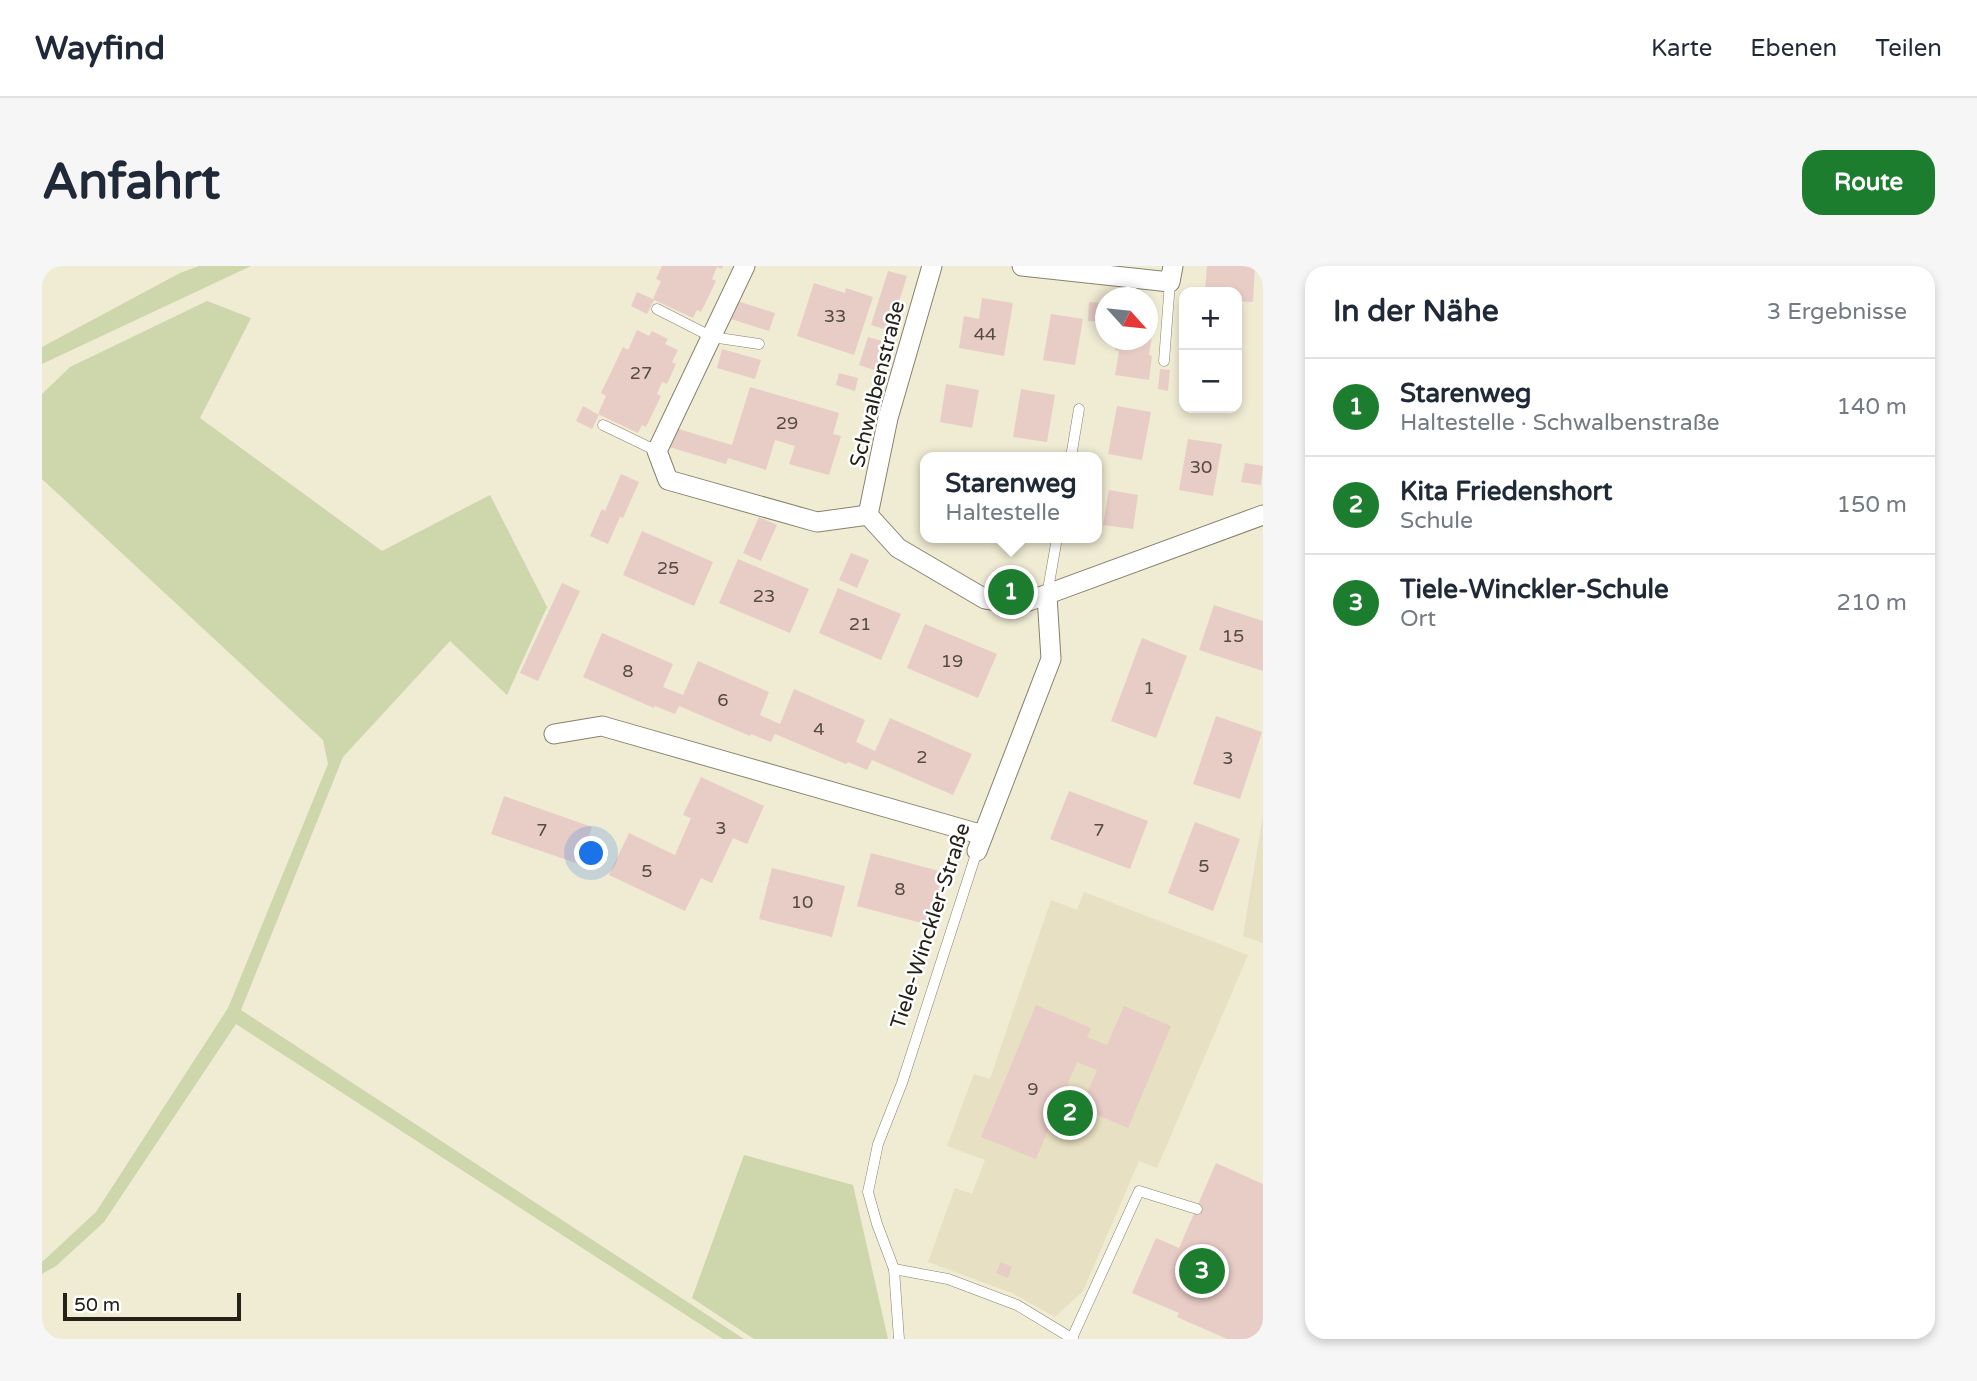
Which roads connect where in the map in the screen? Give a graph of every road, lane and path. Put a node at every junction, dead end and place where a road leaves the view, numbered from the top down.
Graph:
1 (744, 266) edge
2 (932, 266) edge
3 (1022, 266) edge
4 (1171, 274) edge
5 (657, 309) dead end
6 (712, 337) junction
7 (759, 344) dead end
8 (1164, 361) dead end
9 (1079, 409) dead end
10 (603, 425) dead end
11 (657, 451) junction
12 (1072, 452) edge
13 (868, 514) junction
14 (1263, 514) edge
15 (1056, 543) edge
16 (1047, 596) junction
17 (554, 734) dead end
18 (980, 843) junction
19 (1197, 1209) dead end
20 (894, 1269) junction
21 (1073, 1338) edge
22 (899, 1339) edge

1 - 6 street
2 - 13 street, Schwalbenstraße
3 - 4 street
4 - 8 lane
5 - 6 lane
6 - 7 lane
6 - 11 street
9 - 12 lane
10 - 11 lane
11 - 13 street
13 - 16 street
14 - 16 street
15 - 16 lane
16 - 18 street, Tiele-Winckler-Straße
17 - 18 street
18 - 20 lane, Tiele-Winckler-Straße
19 - 21 lane
20 - 21 lane
20 - 22 lane, Tiele-Winckler-Straße

